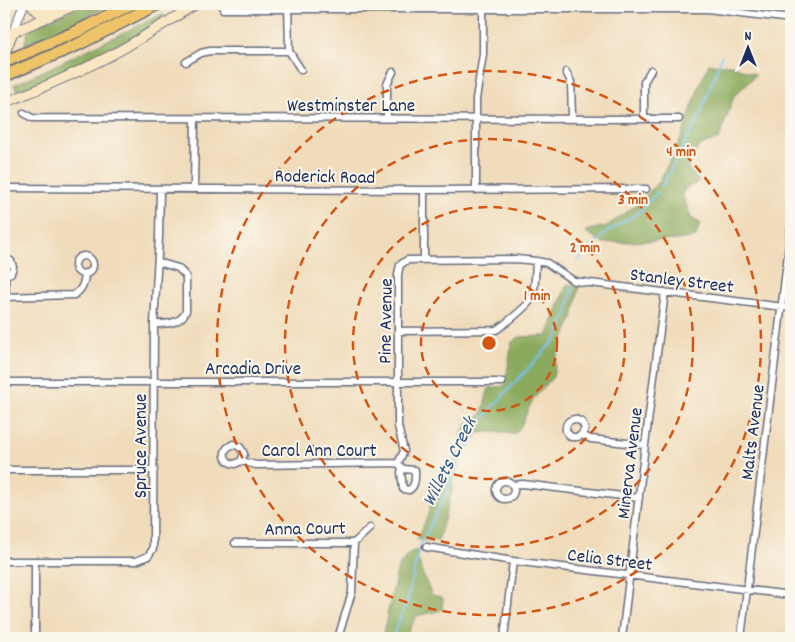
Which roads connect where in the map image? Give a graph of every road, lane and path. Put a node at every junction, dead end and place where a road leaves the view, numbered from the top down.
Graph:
1 (24, 4) edge
2 (31, 4) edge
3 (78, 4) edge
4 (131, 4) edge
5 (158, 4) edge
6 (196, 4) edge
7 (483, 6) edge
8 (288, 7) edge
9 (224, 9) dead end
10 (59, 13) junction
11 (791, 19) edge
12 (13, 32) junction
13 (4, 36) edge
14 (289, 52) junction
15 (4, 56) edge
16 (4, 62) edge
17 (186, 62) dead end
18 (301, 70) dead end
19 (651, 70) dead end
20 (393, 72) dead end
21 (566, 72) dead end
22 (4, 76) edge
23 (4, 103) edge
24 (24, 113) dead end
25 (476, 118) junction
26 (572, 118) junction
27 (644, 118) junction
28 (195, 119) junction
29 (388, 119) junction
30 (679, 119) dead end
31 (4, 188) edge
32 (194, 188) junction
33 (160, 189) junction
34 (646, 189) dead end
35 (424, 190) junction
36 (476, 190) junction
37 (791, 229) edge
38 (4, 259) edge
39 (424, 260) junction
40 (536, 261) junction
41 (158, 262) junction
42 (85, 273) dead end
43 (4, 275) edge
44 (666, 292) junction
45 (5, 297) edge
46 (781, 306) junction
47 (791, 308) edge
48 (154, 324) junction
49 (398, 331) junction
50 (154, 381) junction
51 (4, 382) edge
52 (398, 382) junction
53 (502, 382) dead end
54 (581, 435) dead end
55 (645, 445) junction
56 (241, 460) dead end
57 (400, 466) joint
58 (4, 470) edge
59 (154, 470) junction
60 (513, 485) dead end
61 (639, 498) junction
62 (370, 528) dead end
63 (354, 542) junction
64 (235, 543) dead end
65 (426, 548) dead end
66 (4, 561) edge
67 (35, 561) junction
68 (513, 561) junction
69 (630, 575) junction
70 (747, 589) junction
71 (791, 595) edge
72 (35, 638) edge
73 (338, 638) edge
74 (504, 638) edge
75 (622, 638) edge
76 (741, 638) edge

1 - 12 street
2 - 10 main road
3 - 10 main road
4 - 16 highway
5 - 22 highway
6 - 23 main road
7 - 8 street
7 - 11 street
7 - 25 street
8 - 9 street
8 - 14 street
10 - 12 main road
12 - 13 main road
12 - 15 main road
14 - 17 street
14 - 18 street
19 - 27 street
20 - 29 street
21 - 26 street
24 - 28 street, Westminster Lane
25 - 26 street, Westminster Lane
25 - 29 street, Westminster Lane
25 - 36 street
26 - 27 street, Westminster Lane
27 - 30 street, Westminster Lane
28 - 29 street, Westminster Lane
28 - 32 street
31 - 33 street, Roderick Road
32 - 33 street, Roderick Road
32 - 35 street, Roderick Road
33 - 41 street, Spruce Avenue
34 - 36 street, Roderick Road
35 - 36 street, Roderick Road
35 - 39 street
37 - 46 street, Malts Avenue
38 - 43 street
39 - 40 street, Stanley Street
39 - 49 street, Pine Avenue
40 - 44 street, Stanley Street
40 - 49 street
41 - 48 street, Spruce Avenue
41 - 48 street
42 - 45 street
43 - 45 street
44 - 46 street, Stanley Street
44 - 55 street, Minerva Avenue
46 - 47 street, Stanley Street
46 - 70 street, Malts Avenue
48 - 50 street, Spruce Avenue
49 - 52 street, Pine Avenue
50 - 51 street, Arcadia Drive
50 - 52 street, Arcadia Drive
50 - 59 street, Spruce Avenue
52 - 53 street, Arcadia Drive
52 - 57 street, Pine Avenue
54 - 55 street
55 - 61 street, Minerva Avenue
56 - 57 street, Carol Ann Court
58 - 59 street
59 - 67 street, Spruce Avenue
60 - 61 street
61 - 69 street, Minerva Avenue
62 - 63 street, Anna Court
63 - 64 street, Anna Court
63 - 73 street
65 - 68 street, Celia Street
66 - 67 street, Spruce Avenue
67 - 72 street
68 - 69 street, Celia Street
68 - 74 street
69 - 70 street, Celia Street
69 - 75 street, Minerva Avenue
70 - 71 street, Celia Street
70 - 76 street, Malts Avenue

